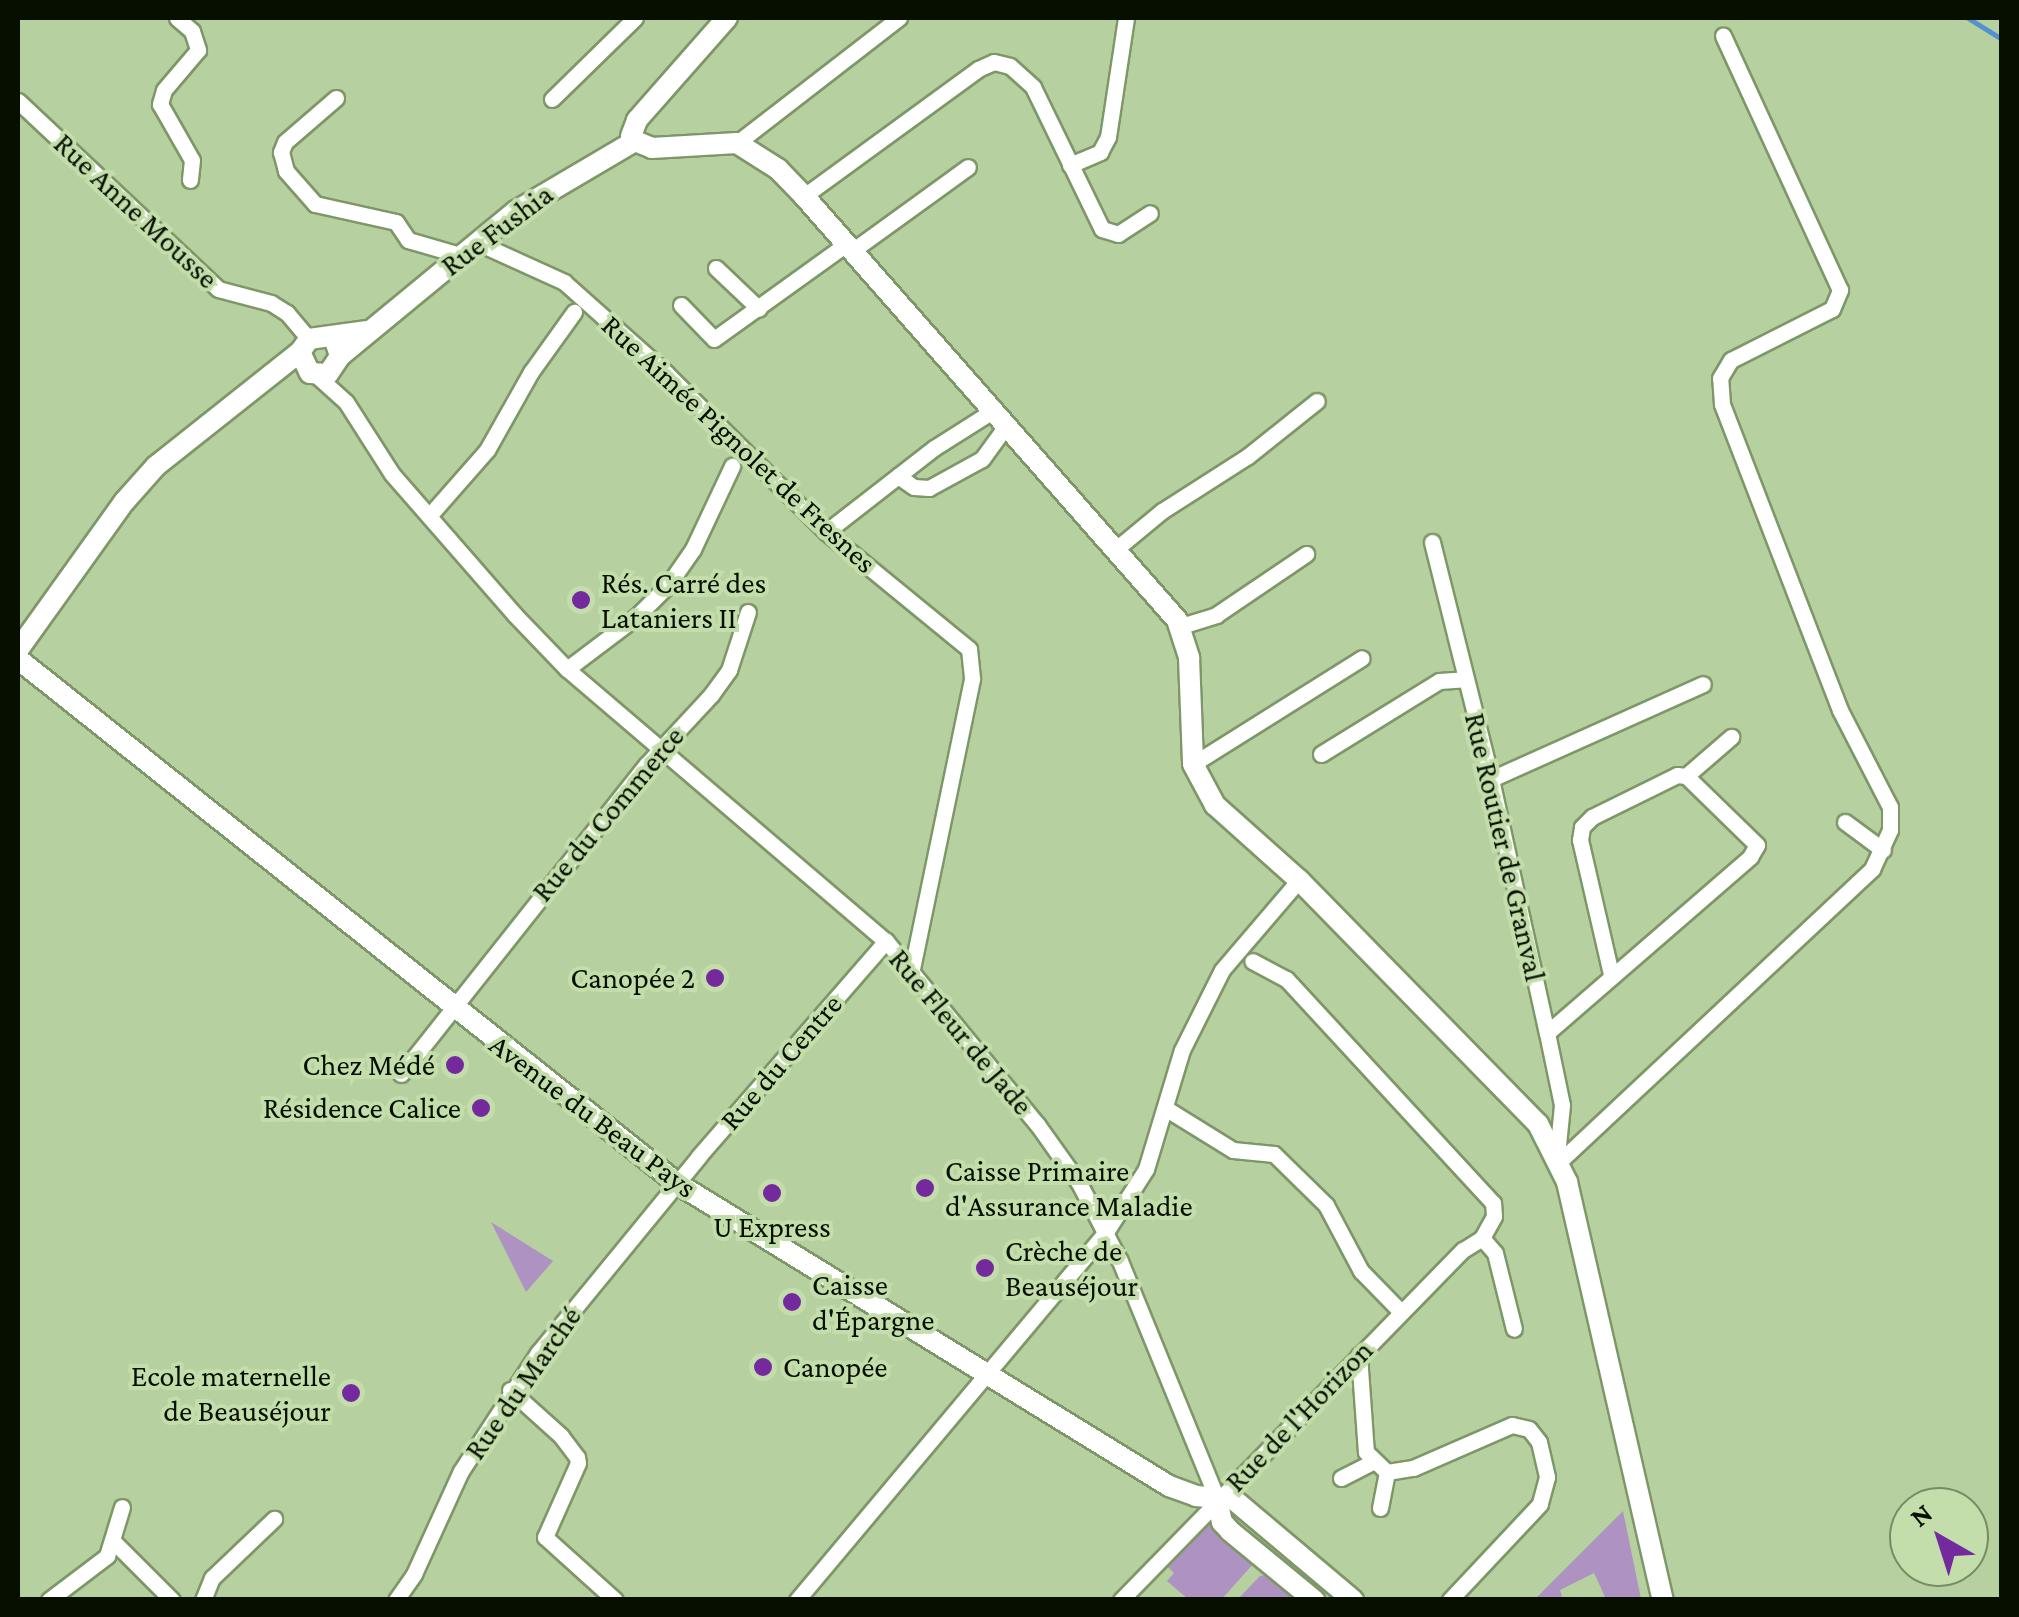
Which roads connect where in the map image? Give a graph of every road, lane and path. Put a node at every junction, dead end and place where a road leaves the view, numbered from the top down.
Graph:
1 (177, 18) edge
2 (635, 18) edge
3 (727, 18) edge
4 (899, 18) edge
5 (1126, 18) edge
6 (1723, 36) dead end
7 (336, 98) dead end
8 (552, 99) dead end
9 (18, 101) edge
10 (635, 141) junction
11 (736, 144) junction
12 (1070, 165) junction
13 (968, 167) dead end
14 (190, 180) dead end
15 (804, 196) junction
16 (1150, 213) dead end
17 (849, 248) junction
18 (468, 249) junction
19 (716, 268) dead end
20 (680, 305) dead end
21 (759, 309) junction
22 (574, 312) dead end
23 (304, 346) junction
24 (336, 354) junction
25 (313, 374) junction
26 (242, 397) junction
27 (1316, 401) dead end
28 (346, 402) junction
29 (998, 420) junction
30 (732, 466) dead end
31 (898, 476) junction
32 (429, 516) junction
33 (826, 532) junction
34 (1432, 542) dead end
35 (1116, 550) junction
36 (1306, 554) dead end
37 (748, 612) dead end
38 (1180, 626) junction
39 (18, 650) edge
40 (18, 658) edge
41 (1362, 658) dead end
42 (567, 669) junction
43 (1466, 679) junction
44 (1703, 684) dead end
45 (1731, 737) dead end
46 (660, 750) junction
47 (1322, 754) dead end
48 (1193, 764) junction
49 (1686, 776) junction
50 (1492, 778) junction
51 (1845, 822) dead end
52 (1883, 850) junction
53 (1299, 880) junction
54 (886, 941) junction
55 (1252, 961) dead end
56 (912, 969) junction
57 (1611, 974) junction
58 (450, 1007) junction
59 (1547, 1032) junction
60 (401, 1074) dead end
61 (1165, 1108) junction
62 (1558, 1159) junction
63 (678, 1184) junction
64 (1106, 1232) junction
65 (1482, 1238) junction
66 (1401, 1312) junction
67 (1514, 1329) dead end
68 (1358, 1355) junction
69 (985, 1377) junction
70 (510, 1390) junction
71 (1372, 1462) junction
72 (1388, 1472) junction
73 (1341, 1478) dead end
74 (1217, 1500) junction
75 (122, 1508) dead end
76 (1380, 1508) dead end
77 (274, 1518) dead end
78 (114, 1542) junction
79 (50, 1600) edge
80 (172, 1600) edge
81 (202, 1600) edge
82 (396, 1600) edge
83 (614, 1600) edge
84 (798, 1600) edge
85 (1121, 1600) edge
86 (1314, 1600) edge
87 (1353, 1600) edge
88 (1450, 1600) edge
89 (1664, 1600) edge

1 - 14 street
2 - 8 street
3 - 10 street
4 - 11 street
5 - 12 street
6 - 52 street
7 - 18 street, Rue Aimée Pignolet de Fresnes
9 - 23 street, Rue Anne Mousse
10 - 11 street
10 - 18 street, Rue Fushia
11 - 15 street, Rue Routier de Granval
12 - 15 street
12 - 16 street
13 - 17 street
15 - 17 street, Rue Routier de Granval
17 - 21 street
17 - 29 street, Rue Routier de Granval
18 - 24 street, Rue Fushia
18 - 33 street, Rue Aimée Pignolet de Fresnes
19 - 21 street
20 - 21 street
22 - 32 street
23 - 24 street
23 - 25 street
23 - 26 street
24 - 25 street
24 - 28 street, Rue Fleur de Jade
25 - 26 street
25 - 28 street, Rue Fleur de Jade
26 - 39 street
27 - 35 street
28 - 32 street, Rue Fleur de Jade
29 - 31 street
29 - 31 street
29 - 35 street, Rue Routier de Granval
30 - 42 street
31 - 33 street
32 - 42 street, Rue Fleur de Jade
33 - 56 street, Rue Aimée Pignolet de Fresnes
34 - 43 street, Rue Routier de Granval
35 - 38 street, Rue Routier de Granval
36 - 38 street
37 - 46 street, Rue du Commerce
38 - 48 street, Rue Routier de Granval
40 - 58 street, Avenue du Beau Pays
41 - 48 street
42 - 46 street, Rue Fleur de Jade
43 - 47 street
43 - 50 street, Rue Routier de Granval
44 - 50 street
45 - 49 street
46 - 54 street, Rue Fleur de Jade
46 - 58 street, Rue du Commerce
48 - 53 street, Rue Routier de Granval
49 - 57 street
49 - 57 street
50 - 59 street, Rue Routier de Granval
51 - 52 street
52 - 62 street
53 - 61 street
53 - 62 street, Rue Routier de Granval
54 - 56 street, Rue Fleur de Jade
54 - 63 street, Rue du Centre
55 - 65 street
56 - 64 street, Rue Fleur de Jade
57 - 59 street
58 - 60 street, Rue du Commerce
58 - 63 street, Avenue du Beau Pays
59 - 62 street, Rue Routier de Granval
61 - 64 street
61 - 66 street
62 - 89 street, Rue Routier de Granval
63 - 69 street, Avenue du Beau Pays
63 - 70 street, Rue du Marché
64 - 69 street
64 - 74 street, Rue Fleur de Jade
65 - 66 street, Rue de l'Horizon
65 - 67 street
66 - 68 street, Rue de l'Horizon
68 - 71 street
68 - 74 street, Rue de l'Horizon
69 - 74 street, Avenue du Beau Pays
69 - 84 street
70 - 82 street, Rue du Marché
70 - 83 street
71 - 72 street
71 - 73 street
72 - 76 street
72 - 88 street
74 - 85 street, Rue de l'Horizon
74 - 86 street
74 - 87 street, Avenue du Beau Pays
75 - 78 street
77 - 81 street
78 - 79 street
78 - 80 street

